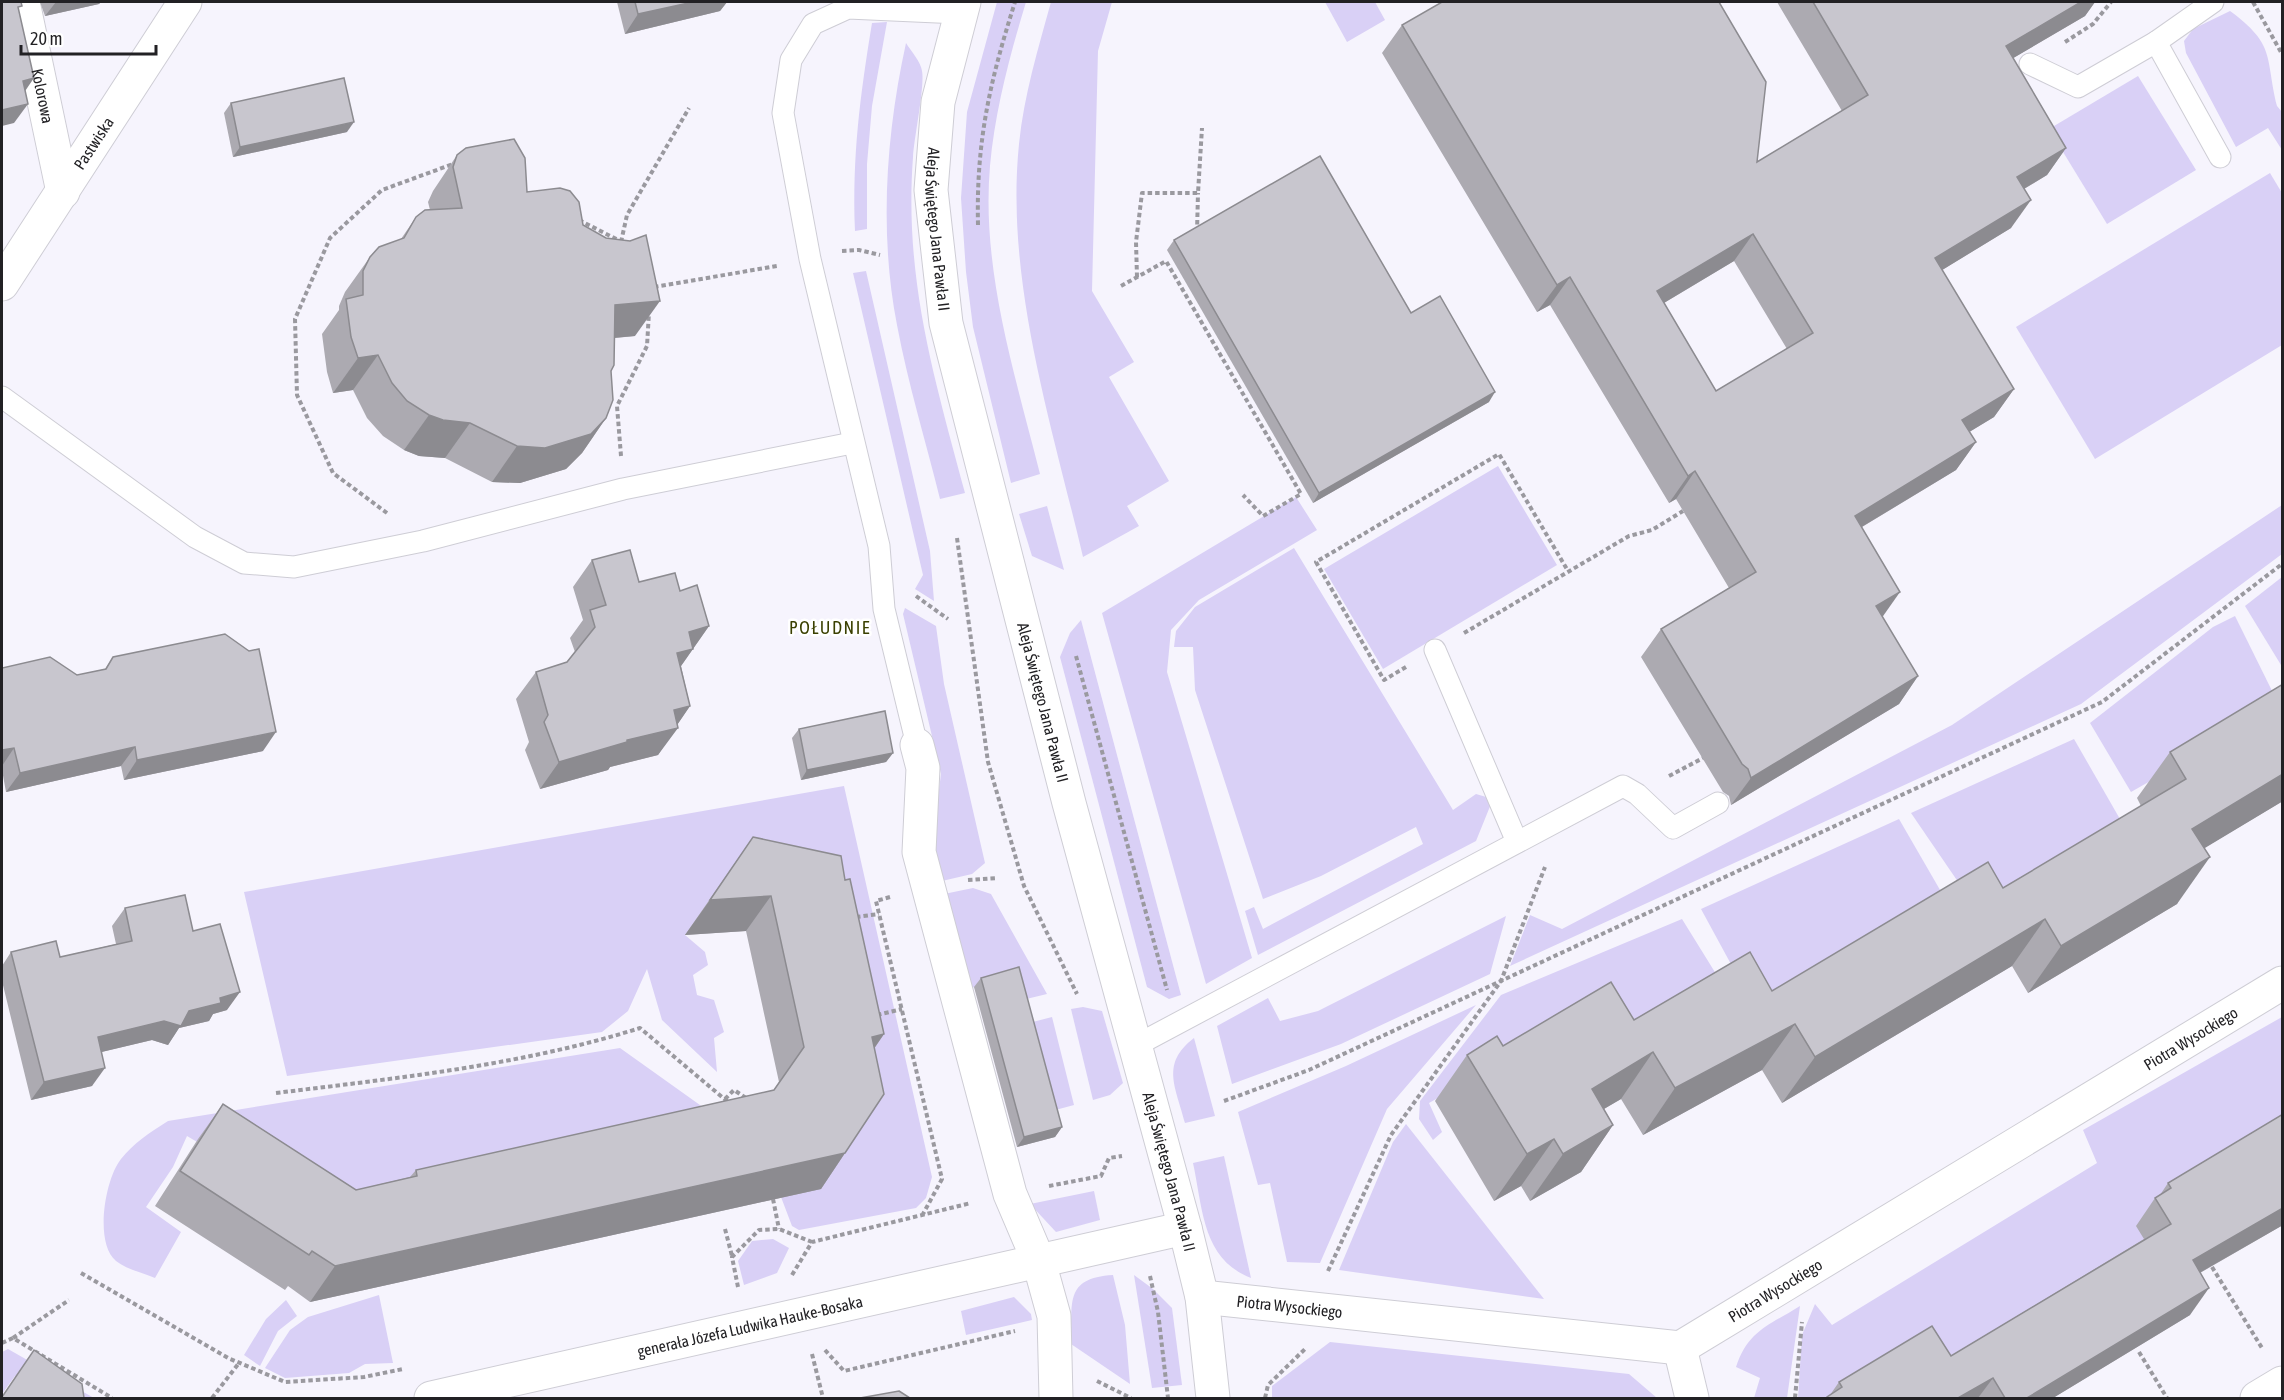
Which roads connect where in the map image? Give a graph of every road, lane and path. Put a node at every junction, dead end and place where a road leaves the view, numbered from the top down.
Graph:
1 (23, 2) edge
2 (185, 2) edge
3 (1015, 2) edge
4 (2213, 2) edge
5 (2253, 2) edge
6 (848, 5) edge
7 (961, 7) edge
8 (2157, 42) junction
9 (2283, 54) edge
10 (2030, 64) edge
11 (689, 108) dead end
12 (1202, 128) dead end
13 (2220, 157) dead end
14 (461, 161) edge
15 (63, 192) junction
16 (1198, 193) junction
17 (570, 215) edge
18 (1197, 232) edge
19 (979, 233) dead end
20 (621, 242) junction
21 (846, 249) dead end
22 (627, 251) edge
23 (880, 255) dead end
24 (784, 264) dead end
25 (1137, 277) junction
26 (2, 284) edge
27 (1121, 286) dead end
28 (650, 288) edge
29 (649, 311) edge
30 (2, 397) edge
31 (852, 443) junction
32 (623, 489) junction
33 (1243, 495) dead end
34 (1683, 511) dead end
35 (423, 540) junction
36 (2283, 564) edge
37 (1568, 571) junction
38 (925, 602) dead end
39 (948, 619) dead end
40 (1073, 644) dead end
41 (1435, 650) junction
42 (917, 745) joint
43 (1703, 758) dead end
44 (1637, 794) junction
45 (1718, 803) dead end
46 (1517, 842) junction
47 (1548, 860) dead end
48 (997, 878) dead end
49 (971, 879) dead end
50 (929, 888) junction
51 (879, 914) junction
52 (850, 918) edge
53 (1501, 981) junction
54 (2283, 983) edge
55 (902, 1009) junction
56 (868, 1018) edge
57 (1176, 1026) junction
58 (1135, 1046) junction
59 (276, 1093) dead end
60 (725, 1099) junction
61 (1224, 1101) dead end
62 (752, 1102) edge
63 (735, 1107) edge
64 (1122, 1155) dead end
65 (1042, 1188) dead end
66 (773, 1199) edge
67 (946, 1209) dead end
68 (922, 1215) junction
69 (779, 1228) junction
70 (1185, 1228) junction
71 (725, 1229) dead end
72 (812, 1242) junction
73 (732, 1257) junction
74 (1039, 1262) junction
75 (2212, 1267) edge
76 (1807, 1271) junction
77 (81, 1274) dead end
78 (1324, 1280) dead end
79 (789, 1281) dead end
80 (738, 1289) dead end
81 (1202, 1297) junction
82 (69, 1300) dead end
83 (1053, 1323) junction
84 (13, 1338) junction
85 (818, 1342) dead end
86 (2, 1343) edge
87 (810, 1345) dead end
88 (1309, 1346) dead end
89 (1680, 1348) junction
90 (2265, 1352) dead end
91 (2139, 1353) edge
92 (239, 1363) junction
93 (409, 1368) dead end
94 (2283, 1383) edge
95 (451, 1396) edge
96 (112, 1398) edge
97 (212, 1398) edge
98 (823, 1398) edge
99 (1056, 1398) edge
100 (1213, 1398) edge
101 (1265, 1398) edge
102 (1692, 1398) edge
103 (1794, 1398) edge
104 (2167, 1398) edge
105 (2257, 1398) edge

1 - 15 street, Kolorowa
2 - 15 street, Pastwiska
3 - 19 path
4 - 8 lane
5 - 9 path
6 - 7 lane
6 - 31 lane
7 - 58 street, Aleja Świętego Jana Pawła II
8 - 10 lane
8 - 13 lane
11 - 20 path
12 - 16 path
14 - 35 path
15 - 26 street, Pastwiska
16 - 18 path
16 - 25 path
17 - 20 path
20 - 22 path
21 - 23 path
24 - 28 path
25 - 27 path
25 - 33 path
29 - 32 path
30 - 35 lane
31 - 32 lane
31 - 42 lane
32 - 35 lane
34 - 37 path
36 - 53 path
37 - 41 path
37 - 41 path
38 - 39 path
40 - 57 path
41 - 46 lane
42 - 50 street
43 - 44 path
44 - 45 lane
44 - 46 lane
46 - 57 lane
47 - 53 path
48 - 49 path
50 - 51 path
50 - 74 street
51 - 52 path
51 - 55 path
53 - 61 path
53 - 78 path
54 - 76 street, Piotra Wysockiego
55 - 56 path
55 - 68 path
57 - 58 lane
58 - 70 street, Aleja Świętego Jana Pawła II
59 - 60 path
60 - 62 path
60 - 63 path
64 - 65 path
66 - 69 path
67 - 68 path
68 - 72 path
69 - 72 path
69 - 73 path
70 - 74 street, generała Józefa Ludwika Hauke-Bosaka
70 - 81 street, Aleja Świętego Jana Pawła II
71 - 73 path
72 - 79 path
73 - 80 path
74 - 83 street
74 - 95 street, generała Józefa Ludwika Hauke-Bosaka
75 - 90 path
76 - 89 street, Piotra Wysockiego
76 - 103 path
77 - 92 path
81 - 89 street, Piotra Wysockiego
81 - 100 street, Aleja Świętego Jana Pawła II
82 - 84 path
83 - 85 path
83 - 99 street
84 - 86 path
84 - 96 path
87 - 98 path
88 - 101 path
89 - 102 street
91 - 104 path
92 - 93 path
92 - 97 path
94 - 105 street

